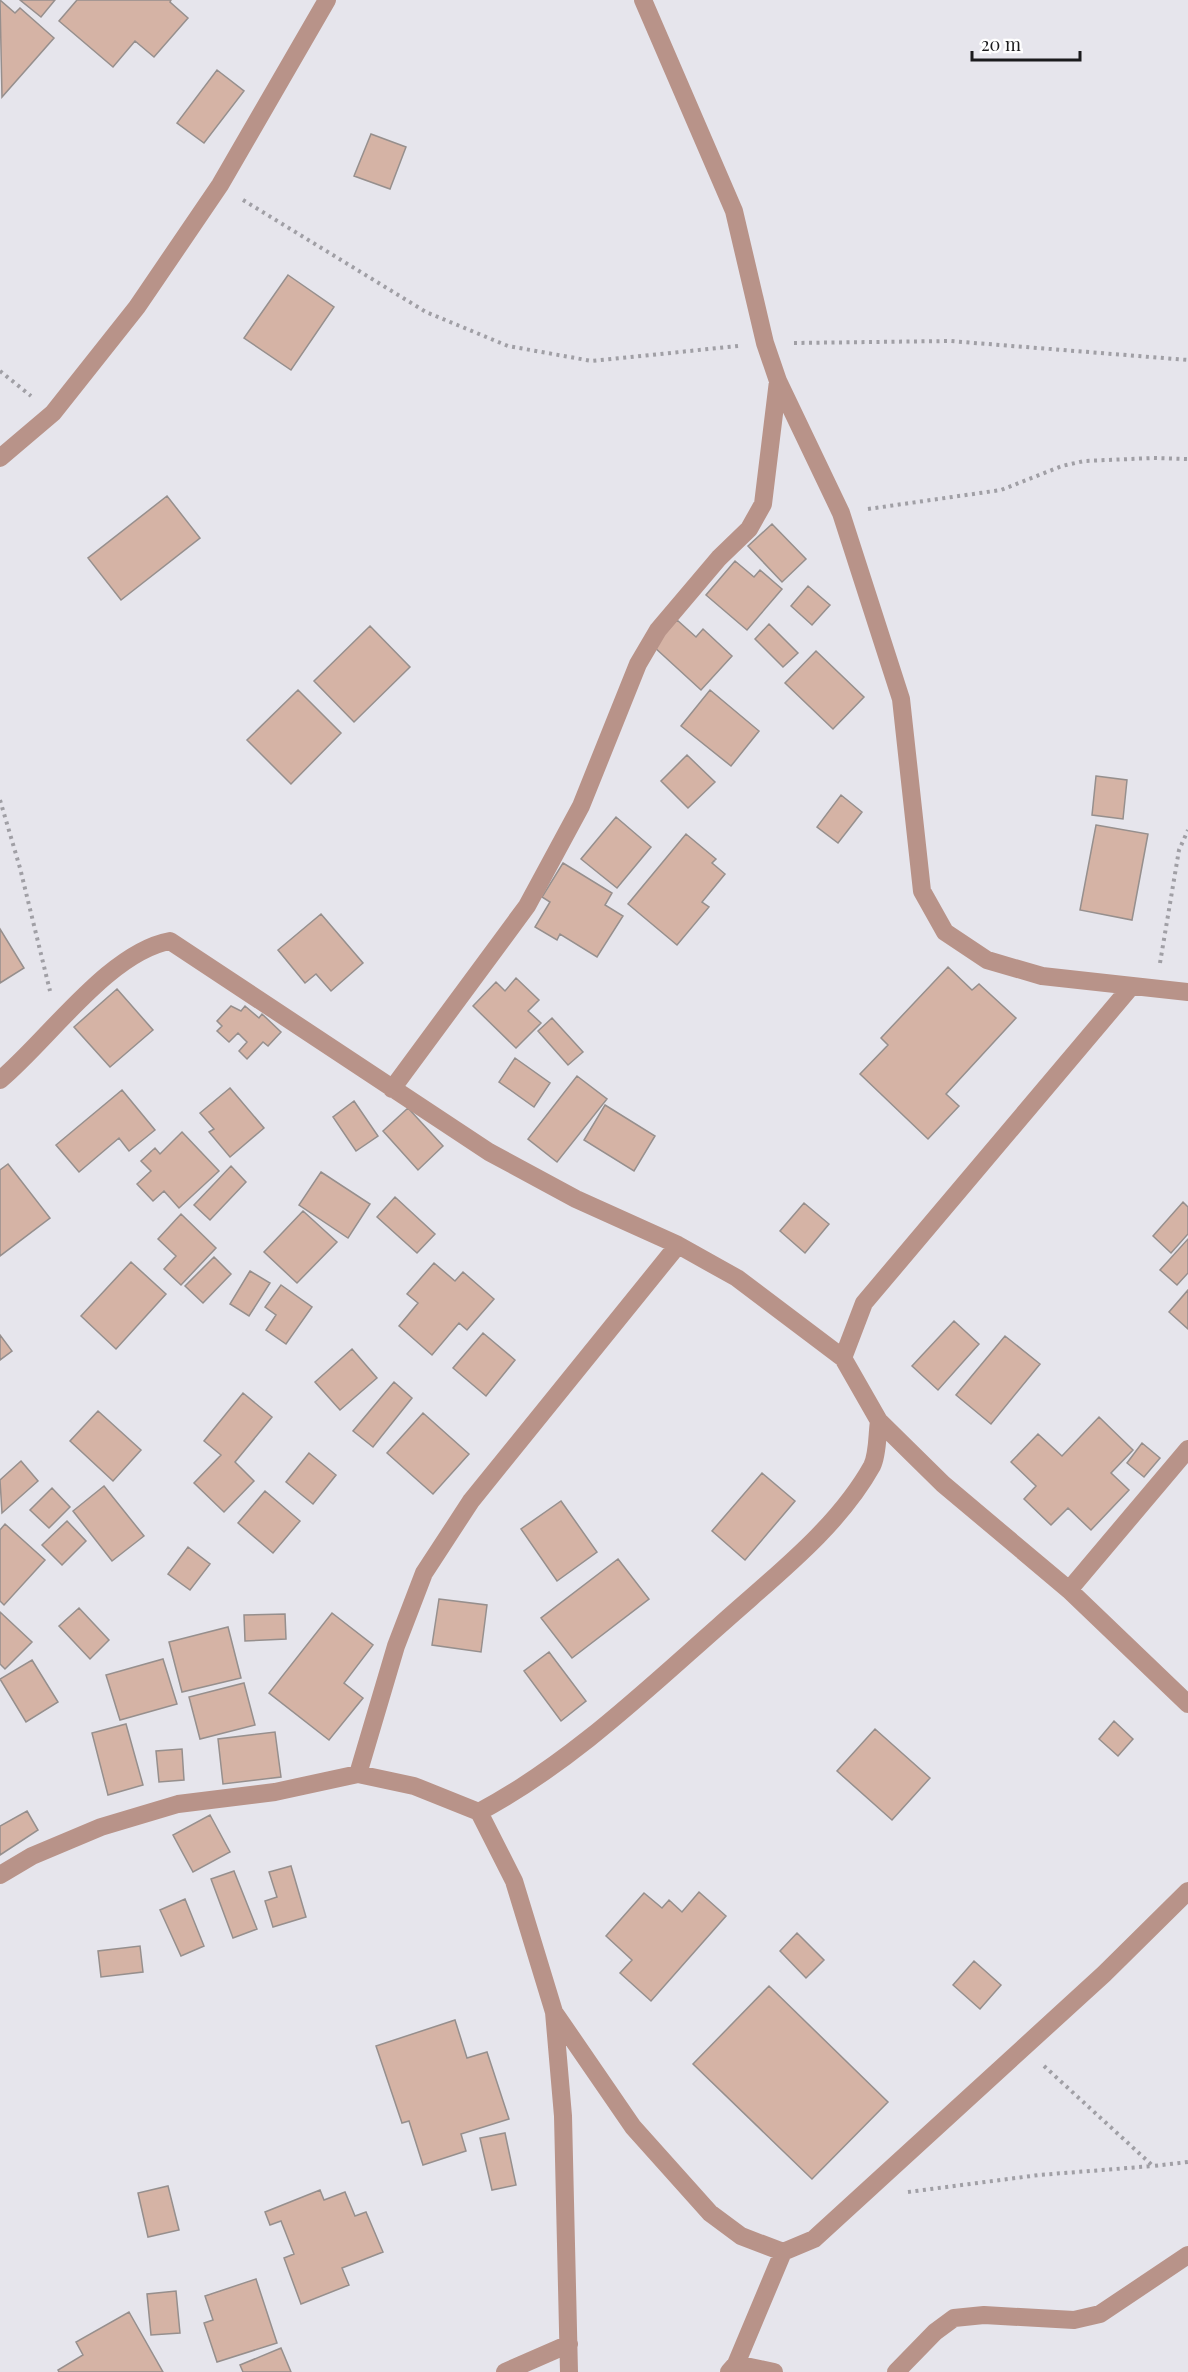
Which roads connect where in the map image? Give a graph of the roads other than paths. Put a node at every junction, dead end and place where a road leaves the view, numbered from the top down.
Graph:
1 (327, 0) edge
2 (643, 0) edge
3 (778, 381) junction
4 (0, 458) edge
5 (1130, 988) junction
6 (1188, 992) edge
7 (0, 1080) edge
8 (392, 1089) junction
9 (678, 1245) junction
10 (843, 1358) junction
11 (879, 1421) junction
12 (1188, 1449) edge
13 (1069, 1590) junction
14 (1188, 1704) edge
15 (358, 1774) junction
16 (479, 1812) junction
17 (0, 1875) edge
18 (1188, 1891) edge
19 (554, 2012) junction
20 (783, 2252) junction
21 (1188, 2255) edge
22 (569, 2344) junction
23 (732, 2368) edge
24 (505, 2372) edge
25 (569, 2372) edge
26 (774, 2372) edge
27 (896, 2372) edge

1 - 4 street
2 - 3 street
3 - 5 street
3 - 8 street
5 - 6 street
5 - 10 street
7 - 8 street
8 - 9 street
9 - 10 street
9 - 15 street
10 - 11 street
11 - 13 street
11 - 16 street
12 - 13 street
13 - 14 street
15 - 16 street
15 - 17 street
16 - 19 street
18 - 20 street
19 - 20 street
19 - 22 street
20 - 23 street
21 - 27 street
22 - 24 street
22 - 25 street
23 - 26 street

